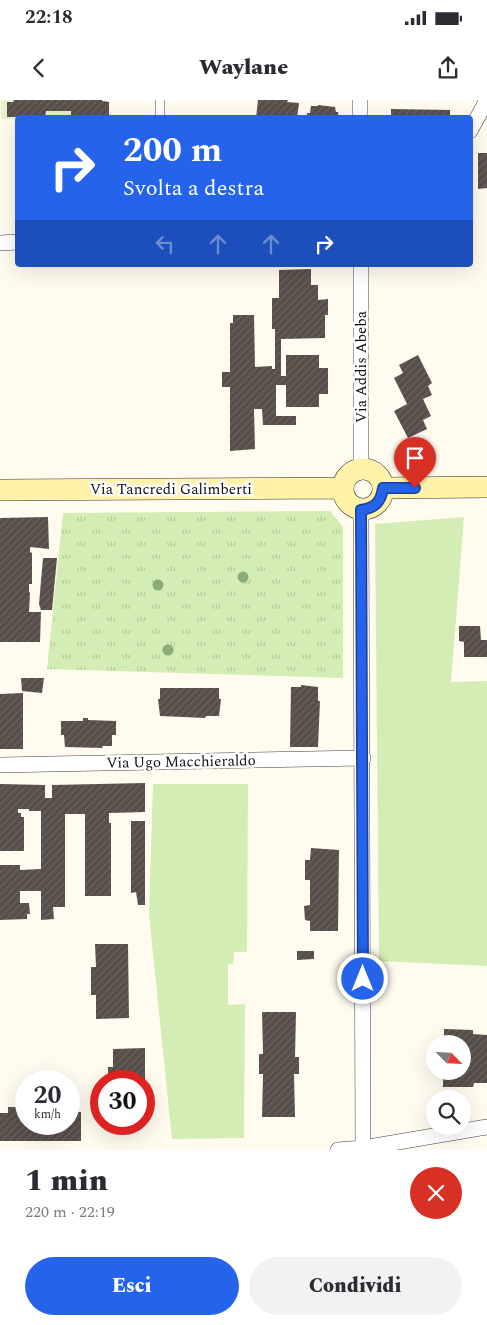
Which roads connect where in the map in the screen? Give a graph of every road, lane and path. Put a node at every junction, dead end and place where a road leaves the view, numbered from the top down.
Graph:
1 (160, 100) edge
2 (360, 100) edge
3 (487, 100) edge
4 (160, 115) edge
5 (360, 115) edge
6 (473, 126) edge
7 (0, 242) edge
8 (15, 242) edge
9 (361, 267) edge
10 (361, 469) junction
11 (487, 486) edge
12 (342, 488) junction
13 (383, 488) junction
14 (0, 490) edge
15 (361, 510) junction
16 (363, 758) junction
17 (0, 765) edge
18 (487, 1126) edge
19 (363, 1149) edge
20 (338, 1150) edge

1 - 4 lane
2 - 5 street
3 - 6 street
7 - 8 street
9 - 10 street, Via Addis Abeba
10 - 12 street
10 - 13 street
11 - 13 street
12 - 14 street, Via Tancredi Galimberti
12 - 15 street
13 - 15 street
15 - 16 street
16 - 17 street, Via Ugo Macchieraldo
16 - 19 street
18 - 19 street
19 - 20 street

